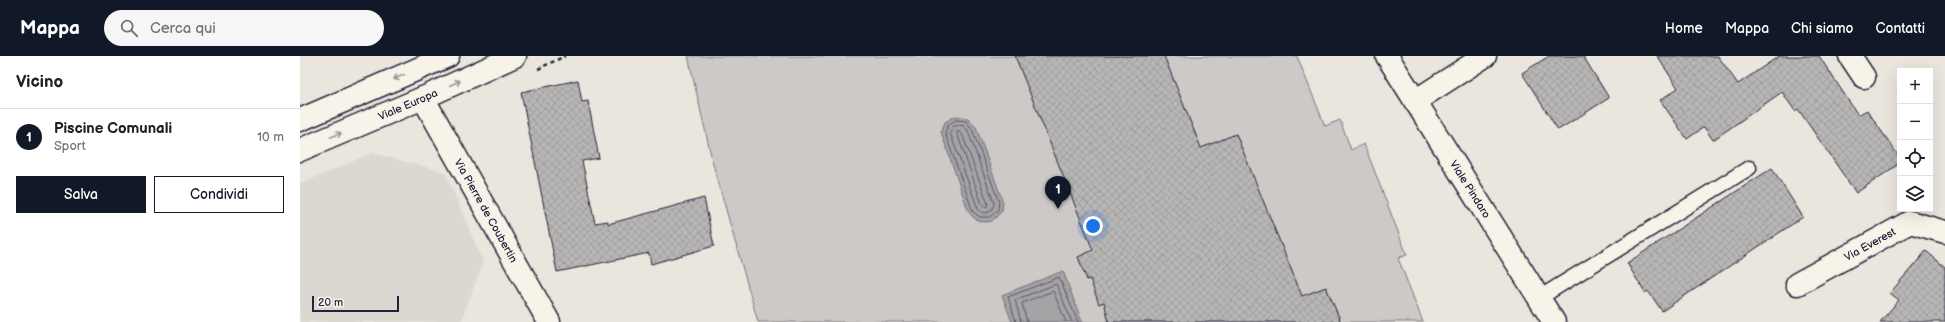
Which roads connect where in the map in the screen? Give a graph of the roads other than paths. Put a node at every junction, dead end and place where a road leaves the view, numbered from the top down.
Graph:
1 (448, 56) edge
2 (515, 56) edge
3 (1387, 56) edge
4 (1485, 56) edge
5 (1850, 56) edge
6 (1864, 77) dead end
7 (423, 98) junction
8 (1415, 102) junction
9 (300, 120) edge
10 (300, 150) edge
11 (1749, 168) dead end
12 (1945, 232) edge
13 (1797, 284) dead end
14 (1539, 298) junction
15 (549, 322) edge
16 (1554, 322) edge

1 -> 9 street
7 -> 2 street, Viale Europa
3 - 8 street, Viale Pindaro
4 - 8 street
5 - 6 street
10 -> 7 street, Viale Europa
7 - 15 street, Via Pierre de Coubertin
8 - 14 street, Viale Pindaro
11 - 14 lane
12 - 13 street, Via Everest
14 - 16 street, Viale Pindaro

